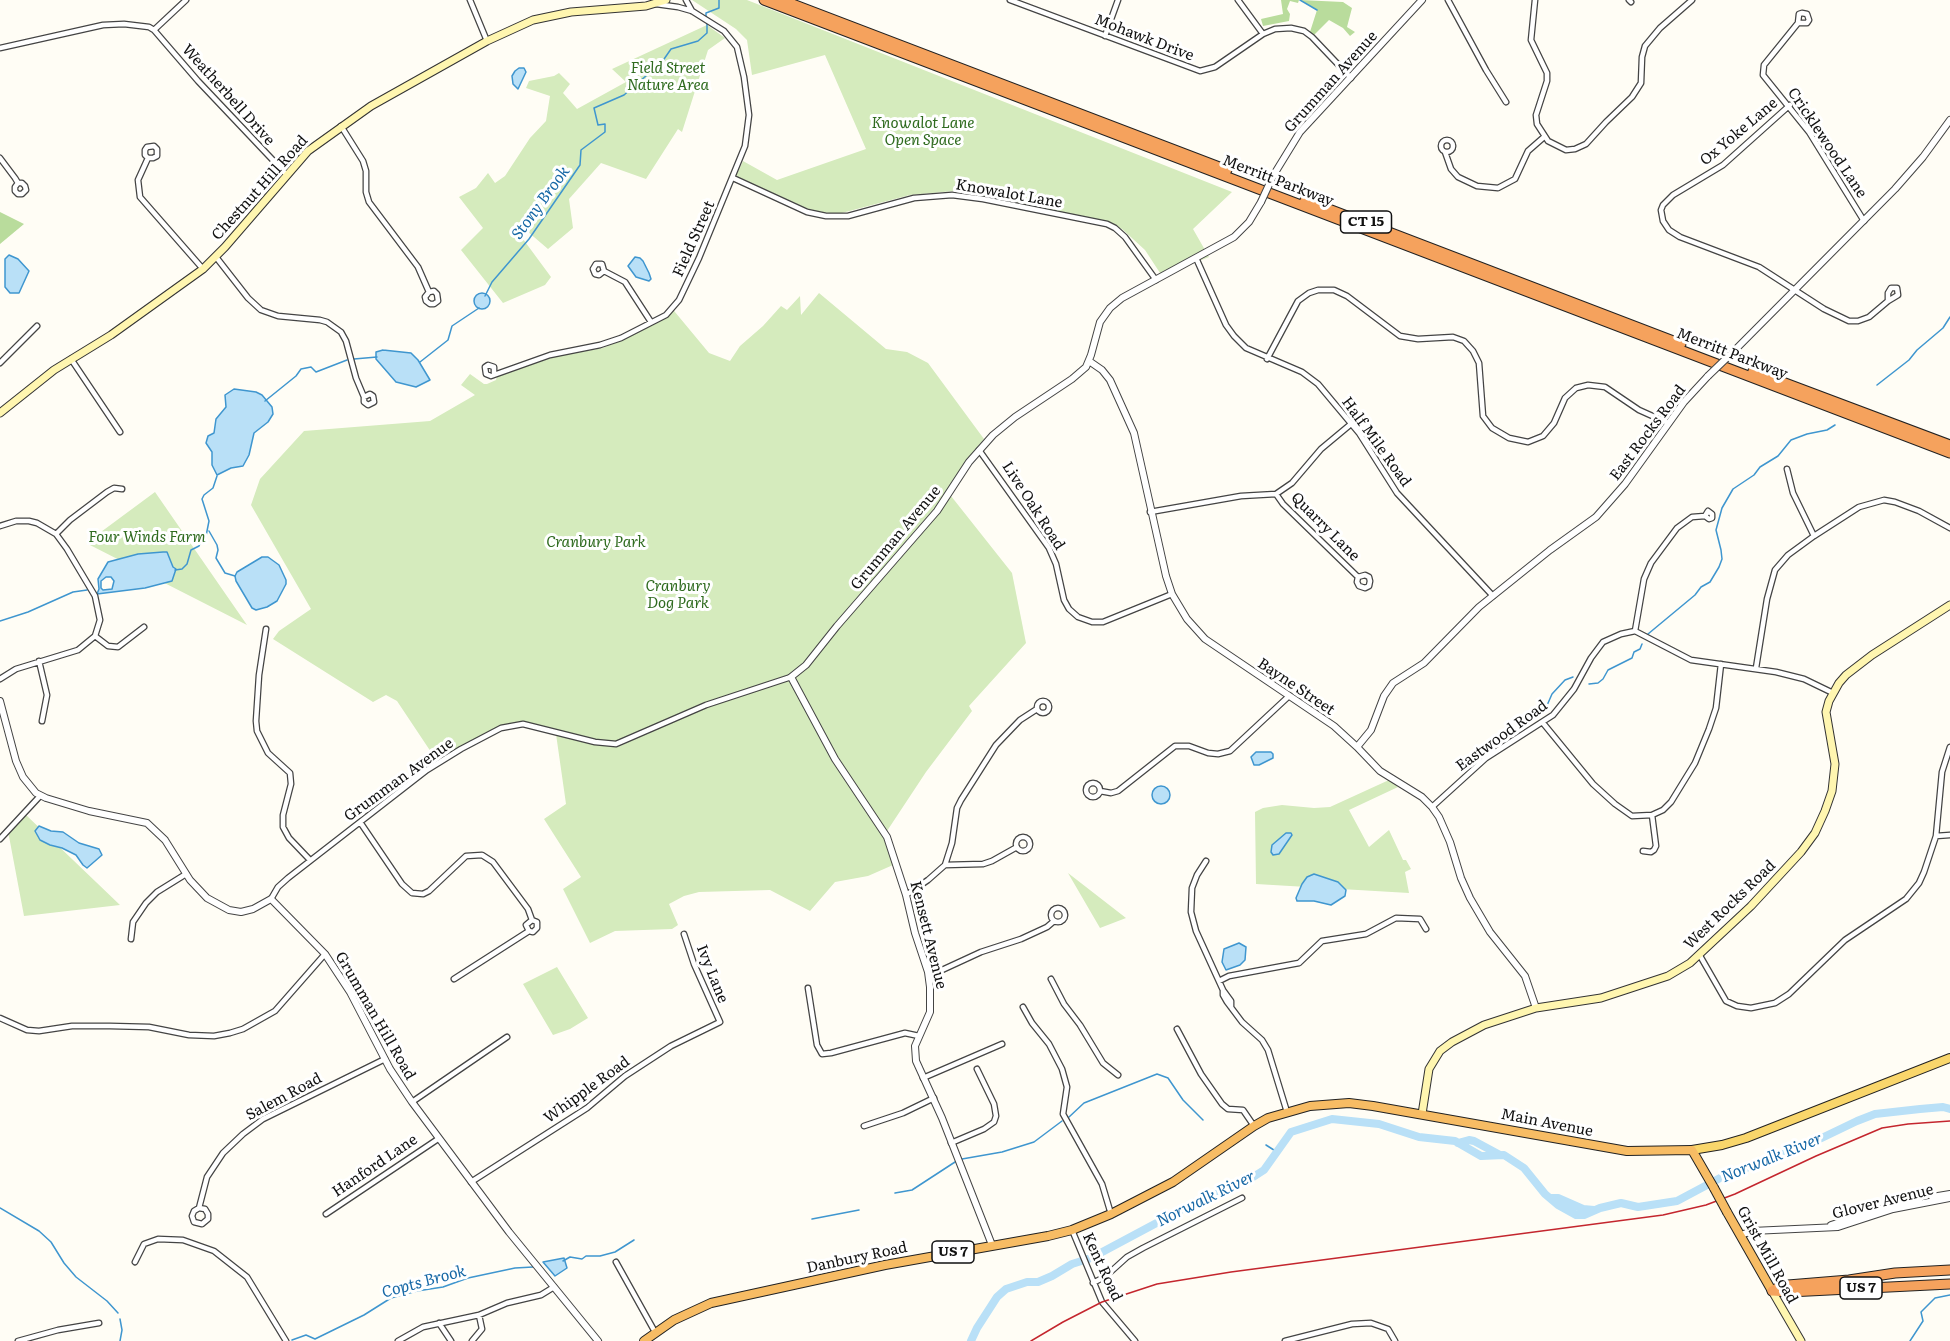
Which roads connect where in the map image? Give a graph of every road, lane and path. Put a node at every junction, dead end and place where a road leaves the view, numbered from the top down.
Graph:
1 (186, 0) edge
2 (470, 0) edge
3 (666, 0) edge
4 (686, 0) edge
5 (764, 0) edge
6 (782, 0) edge
7 (1010, 0) edge
8 (1118, 0) edge
9 (1238, 0) edge
10 (1421, 0) edge
11 (1448, 0) edge
12 (1535, 0) edge
13 (1692, 0) edge
14 (654, 4) junction
15 (692, 11) junction
16 (1798, 23) dead end
17 (154, 30) junction
18 (1263, 34) junction
19 (1105, 36) junction
20 (487, 41) junction
21 (0, 48) edge
22 (1351, 78) junction
23 (1506, 102) dead end
24 (1790, 105) junction
25 (1950, 120) edge
26 (341, 126) junction
27 (1544, 137) junction
28 (1445, 152) dead end
29 (0, 158) edge
30 (148, 158) dead end
31 (287, 175) junction
32 (733, 178) junction
33 (18, 183) dead end
34 (1864, 221) junction
35 (216, 257) junction
36 (1196, 258) junction
37 (203, 269) junction
38 (604, 271) dead end
39 (1156, 279) junction
40 (1794, 288) junction
41 (429, 292) dead end
42 (1888, 301) dead end
43 (651, 322) junction
44 (37, 326) dead end
45 (71, 359) junction
46 (1267, 359) junction
47 (1089, 361) junction
48 (0, 363) edge
49 (494, 374) dead end
50 (364, 397) dead end
51 (2, 408) edge
52 (1668, 423) junction
53 (1351, 424) junction
54 (120, 432) dead end
55 (1950, 446) edge
56 (979, 450) junction
57 (1950, 453) edge
58 (1787, 469) dead end
59 (122, 489) dead end
60 (1276, 494) junction
61 (1150, 512) junction
62 (1705, 516) dead end
63 (0, 526) edge
64 (1950, 528) edge
65 (56, 534) junction
66 (1814, 536) junction
67 (1358, 577) dead end
68 (1172, 594) junction
69 (1493, 596) junction
70 (1950, 606) edge
71 (144, 627) dead end
72 (266, 629) dead end
73 (1635, 631) junction
74 (94, 636) junction
75 (39, 661) junction
76 (1721, 664) junction
77 (1756, 668) junction
78 (791, 677) junction
79 (0, 680) edge
80 (1833, 693) junction
81 (1289, 696) junction
82 (0, 701) edge
83 (1036, 709) dead end
84 (42, 721) dead end
85 (1543, 723) junction
86 (6, 724) junction
87 (0, 728) edge
88 (1357, 747) junction
89 (1950, 747) edge
90 (1100, 791) dead end
91 (40, 796) junction
92 (1432, 807) junction
93 (1652, 815) junction
94 (360, 822) junction
95 (1950, 835) edge
96 (1936, 836) junction
97 (0, 838) edge
98 (1017, 847) dead end
99 (1643, 851) dead end
100 (310, 860) junction
101 (1206, 861) dead end
102 (945, 865) junction
103 (186, 874) junction
104 (906, 895) junction
105 (271, 899) junction
106 (532, 920) junction
107 (1054, 921) dead end
108 (1426, 929) dead end
109 (529, 931) junction
110 (684, 934) dead end
111 (131, 939) dead end
112 (325, 954) junction
113 (1699, 954) junction
114 (928, 976) junction
115 (454, 979) dead end
116 (1051, 979) dead end
117 (1219, 981) junction
118 (808, 988) dead end
119 (1023, 1007) dead end
120 (1536, 1008) junction
121 (0, 1018) edge
122 (720, 1022) joint
123 (1177, 1029) dead end
124 (919, 1036) junction
125 (507, 1037) dead end
126 (1002, 1044) dead end
127 (1950, 1058) edge
128 (385, 1059) junction
129 (977, 1070) dead end
130 (1118, 1075) dead end
131 (923, 1078) junction
132 (934, 1098) junction
133 (412, 1102) junction
134 (1287, 1112) junction
135 (1422, 1114) junction
136 (864, 1126) dead end
137 (1254, 1126) junction
138 (438, 1139) junction
139 (951, 1143) junction
140 (1692, 1150) junction
141 (471, 1182) junction
142 (1149, 1195) joint
143 (1950, 1196) edge
144 (1242, 1198) dead end
145 (200, 1208) dead end
146 (326, 1214) dead end
147 (1111, 1214) junction
148 (1072, 1230) junction
149 (1741, 1234) junction
150 (992, 1245) junction
151 (135, 1262) dead end
152 (616, 1262) dead end
153 (1950, 1270) edge
154 (1093, 1283) junction
155 (1950, 1284) edge
156 (554, 1287) junction
157 (1772, 1291) junction
158 (479, 1316) junction
159 (99, 1323) dead end
160 (439, 1323) junction
161 (655, 1332) junction
162 (18, 1341) edge
163 (286, 1341) edge
164 (398, 1341) edge
165 (451, 1341) edge
166 (472, 1341) edge
167 (598, 1341) edge
168 (644, 1341) edge
169 (1135, 1341) edge
170 (1285, 1341) edge
171 (1395, 1341) edge
172 (1801, 1341) edge

1 - 17 street
2 - 20 street
3 - 14 main road, Chestnut Hill Road
4 - 15 street
5 - 57 highway, Merritt Parkway / CT 15
6 - 55 highway, Merritt Parkway / CT 15
7 - 19 street, Mohawk Drive
8 - 19 street
9 - 18 street
10 - 22 street, Grumman Avenue
11 - 23 street
12 - 27 street
13 - 27 street
14 - 15 street, Field Street
14 - 20 main road, Chestnut Hill Road
15 - 32 street, Field Street
16 - 24 street, Cricklewood Lane
17 - 21 street
17 - 31 street, Weatherbell Drive
18 - 19 street, Mohawk Drive
18 - 22 street, Mohawk Drive
20 - 26 main road, Chestnut Hill Road
22 - 36 street, Grumman Avenue, bridge
24 - 34 street, Cricklewood Lane
24 - 40 street, Ox Yoke Lane
25 - 34 street, East Rocks Road
26 - 31 main road, Chestnut Hill Road
26 - 41 street
27 - 28 street
29 - 33 street
30 - 37 street
31 - 35 main road, Chestnut Hill Road
32 - 39 street, Knowalot Lane
32 - 43 street, Field Street
34 - 40 street, East Rocks Road
35 - 37 main road, Chestnut Hill Road
35 - 50 street
36 - 39 street, Grumman Avenue
36 - 46 street, Half Mile Road
37 - 45 main road, Chestnut Hill Road
38 - 43 street
39 - 47 street, Grumman Avenue
40 - 42 street
40 - 52 street, East Rocks Road, bridge
43 - 49 street, Field Street
44 - 48 street
45 - 51 main road, Chestnut Hill Road
45 - 54 street
46 - 52 street
46 - 53 street, Half Mile Road
47 - 56 street, Grumman Avenue
47 - 61 street, Bayne Street
52 - 69 street, East Rocks Road
53 - 60 street
53 - 69 street, Half Mile Road
56 - 68 street, Live Oak Road
56 - 78 street, Grumman Avenue
58 - 66 street
59 - 65 street
60 - 61 street
60 - 67 street, Quarry Lane
61 - 68 street, Bayne Street
62 - 73 street
63 - 65 street
64 - 66 street
65 - 74 street
66 - 77 street
68 - 81 street, Bayne Street
69 - 88 street, East Rocks Road
70 - 80 main road, West Rocks Road
71 - 74 street
72 - 100 street
73 - 76 street
73 - 85 street, Eastwood Road
74 - 75 street
75 - 79 street
75 - 84 street
76 - 77 street
76 - 93 street
77 - 80 street
78 - 94 street, Grumman Avenue
78 - 104 street, Kensett Avenue
80 - 113 main road, West Rocks Road
81 - 88 street, Bayne Street
81 - 90 street
82 - 86 street
83 - 102 street
85 - 92 street, Eastwood Road
85 - 93 street
86 - 87 street
86 - 91 street
88 - 92 street, Bayne Street
89 - 96 street
91 - 97 street
91 - 103 street
92 - 120 street, Bayne Street
93 - 99 street
94 - 100 street, Grumman Avenue
94 - 106 street
95 - 96 street
96 - 113 street
98 - 102 street
100 - 105 street, Grumman Avenue
101 - 117 street
102 - 104 street
103 - 105 street
103 - 111 street
104 - 114 street, Kensett Avenue
105 - 112 street, Grumman Hill Road
106 - 109 street
106 - 109 street
107 - 114 street
108 - 117 street
109 - 115 street
110 - 122 street, Ivy Lane
112 - 121 street
112 - 128 street, Grumman Hill Road
113 - 120 main road, West Rocks Road
114 - 124 street, Kensett Avenue
116 - 130 street
117 - 134 street
118 - 124 street
119 - 147 street
120 - 135 main road, West Rocks Road
122 - 141 street, Whipple Road
123 - 137 street
124 - 131 street, Kensett Avenue
125 - 133 street
126 - 131 street
127 - 140 main road, Main Avenue
128 - 133 street, Grumman Hill Road
128 - 145 street, Salem Road
129 - 139 street
131 - 132 street, Kensett Avenue
132 - 136 street
132 - 139 street, Kensett Avenue
133 - 138 street, Grumman Hill Road
134 - 135 highway, Main Avenue / US 7
134 - 137 highway, Main Avenue / US 7
135 - 140 highway, Main Avenue / US 7
137 - 142 highway, Main Avenue / US 7
138 - 141 street, Grumman Hill Road
138 - 146 street, Hanford Lane
139 - 150 street, Kensett Avenue
140 - 149 highway, Grist Mill Road, bridge
141 - 156 street, Grumman Hill Road
142 - 147 highway, Danbury Road / US 7
143 - 149 street, Glover Avenue
144 - 154 street
147 - 148 highway, Danbury Road / US 7
148 - 150 highway, Danbury Road / US 7
148 - 154 street, Kent Road
149 - 157 highway, Grist Mill Road
150 - 161 highway, Danbury Road / US 7
151 - 163 street
152 - 161 street
153 - 157 highway, US 7
154 - 169 street, Kent Road
155 - 157 highway, US 7
156 - 158 street
156 - 167 street, Grumman Hill Road
157 - 172 main road, Grist Mill Road
158 - 160 street
158 - 166 street
159 - 162 street
160 - 164 street
160 - 165 street
161 - 168 highway, Danbury Road / US 7
170 - 171 street

